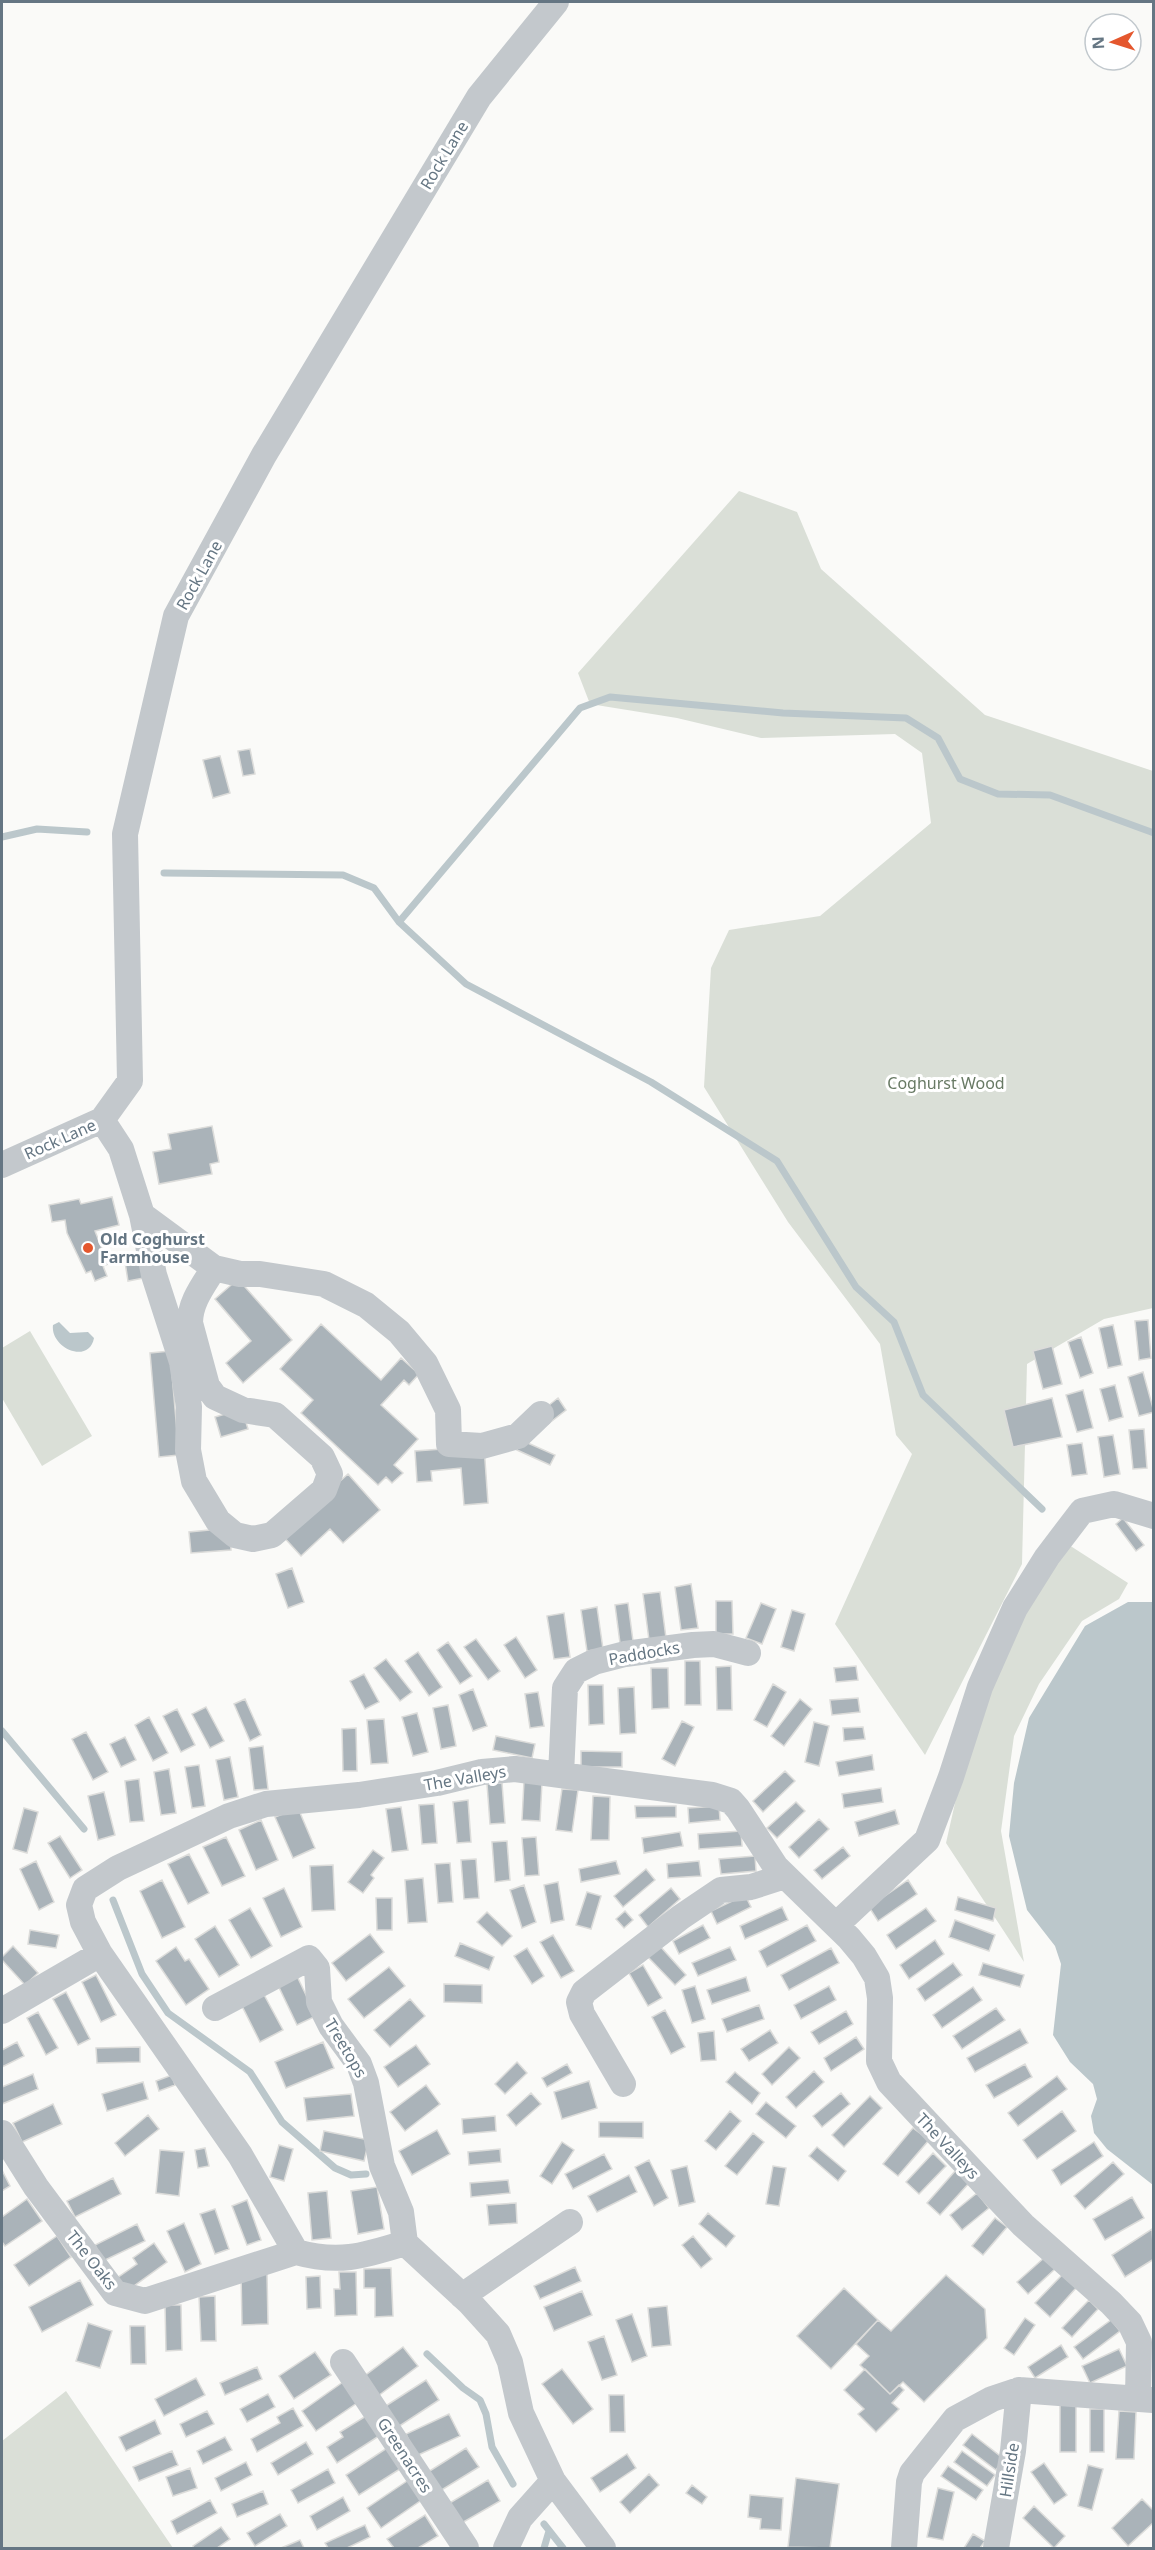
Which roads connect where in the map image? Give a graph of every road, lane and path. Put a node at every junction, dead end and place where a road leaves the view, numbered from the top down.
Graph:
1 (556, 2) edge
2 (102, 1120) junction
3 (2, 1165) edge
4 (142, 1215) junction
5 (214, 1268) junction
6 (541, 1414) dead end
7 (1154, 1516) edge
8 (748, 1653) dead end
9 (561, 1775) junction
10 (785, 1876) junction
11 (836, 1925) junction
12 (100, 1954) junction
13 (215, 2008) dead end
14 (2, 2012) edge
15 (623, 2084) dead end
16 (2, 2133) edge
17 (570, 2222) dead end
18 (405, 2243) junction
19 (296, 2252) junction
20 (462, 2296) junction
21 (343, 2362) dead end
22 (1019, 2390) junction
23 (1146, 2399) edge
24 (553, 2481) junction
25 (466, 2548) edge
26 (506, 2548) edge
27 (603, 2548) edge
28 (904, 2548) edge
29 (996, 2548) edge

1 - 2 street, Rock Lane
2 - 3 street, Rock Lane
2 - 4 street
4 - 5 street
4 - 5 street
5 - 6 street
7 - 11 street
8 - 9 street, Paddocks
9 - 10 street, The Valleys
9 - 12 street, The Valleys
10 - 11 street, The Valleys
10 - 15 street
11 - 23 street, The Valleys
12 - 14 street
12 - 19 street, The Valleys
13 - 18 street, Treetops
16 - 19 street, The Oaks
17 - 20 street
18 - 19 street
18 - 20 street
20 - 24 street
21 - 25 street, Greenacres
22 - 23 street
22 - 28 street
22 - 29 street, Hillside
24 - 26 street
24 - 27 street

